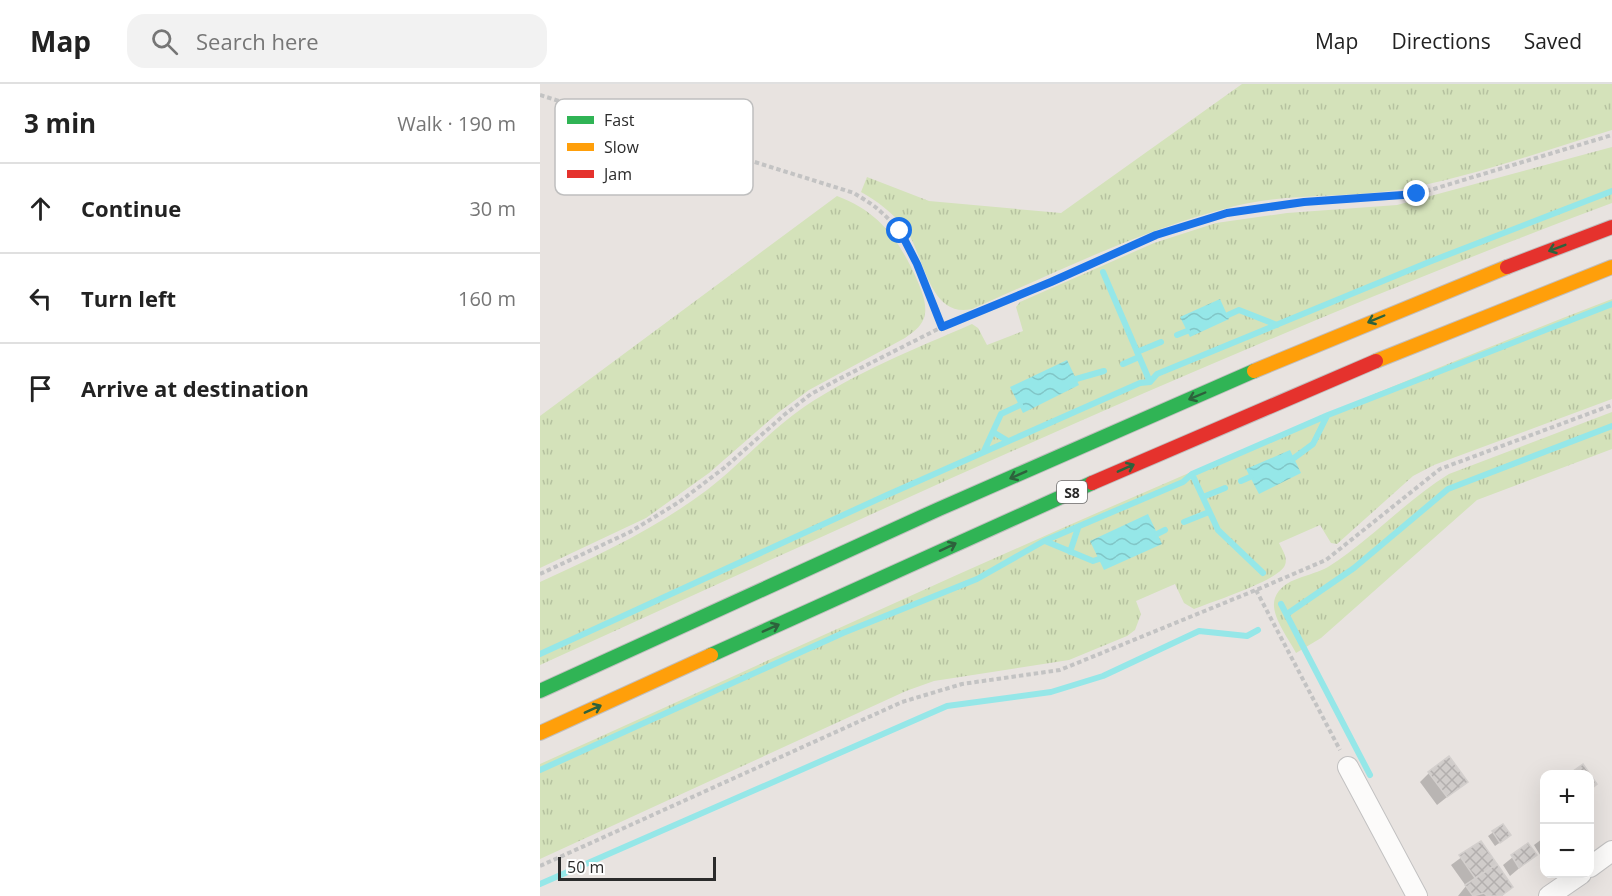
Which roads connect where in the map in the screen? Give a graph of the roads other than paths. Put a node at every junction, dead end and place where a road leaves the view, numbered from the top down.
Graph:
1 (1612, 226) edge
2 (1612, 267) edge
3 (540, 691) edge
4 (540, 733) edge
5 (1348, 767) road end
6 (1612, 851) edge
7 (1594, 864) edge
8 (1574, 878) edge
9 (1417, 896) edge
10 (1549, 896) edge

1 -> 3 highway, S8
4 -> 2 highway, S8
5 - 9 street
6 - 7 street
8 - 10 street

